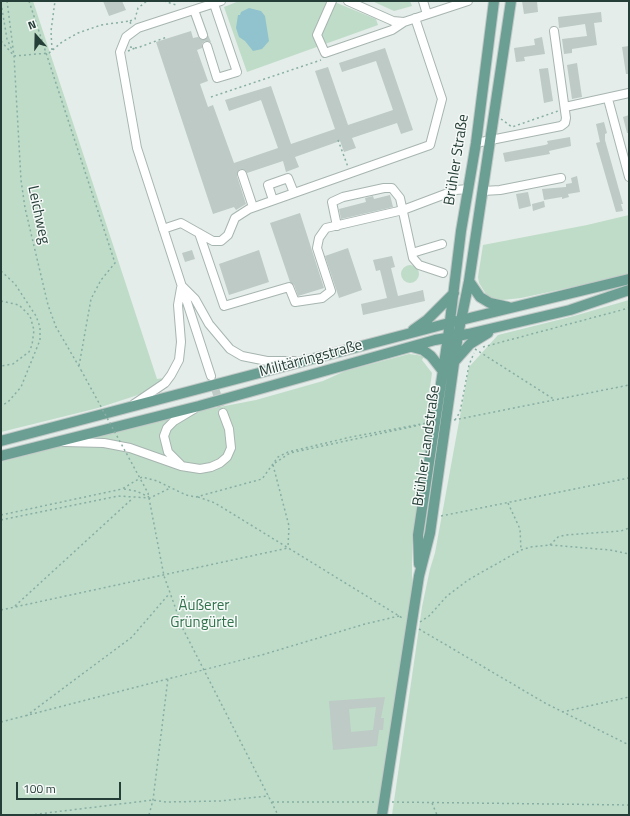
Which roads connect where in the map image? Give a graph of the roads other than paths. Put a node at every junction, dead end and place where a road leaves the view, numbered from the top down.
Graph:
1 (332, 1) edge
2 (348, 1) edge
3 (423, 1) edge
4 (468, 1) edge
5 (494, 1) edge
6 (511, 1) edge
7 (216, 2) edge
8 (194, 10) junction
9 (427, 14) junction
10 (415, 18) junction
11 (404, 22) junction
12 (554, 31) dead end
13 (203, 35) dead end
14 (207, 46) dead end
15 (629, 93) edge
16 (608, 99) junction
17 (565, 108) junction
18 (491, 139) junction
19 (476, 143) junction
20 (242, 174) dead end
21 (629, 177) edge
22 (561, 178) dead end
23 (468, 189) junction
24 (483, 191) junction
25 (294, 193) junction
26 (273, 200) junction
27 (253, 207) junction
28 (403, 210) junction
29 (337, 226) junction
30 (163, 229) junction
31 (199, 233) junction
32 (442, 244) dead end
33 (412, 252) junction
34 (443, 273) dead end
35 (629, 279) edge
36 (469, 281) junction
37 (181, 285) junction
38 (629, 290) edge
39 (454, 293) junction
40 (510, 308) junction
41 (462, 320) junction
42 (449, 323) junction
43 (497, 327) junction
44 (407, 334) junction
45 (453, 336) junction
46 (410, 347) junction
47 (305, 361) junction
48 (454, 362) junction
49 (442, 370) junction
50 (211, 376) tunnel mouth
51 (199, 406) junction
52 (123, 410) junction
53 (224, 413) tunnel mouth
54 (1, 441) edge
55 (59, 442) junction
56 (1, 456) edge
57 (181, 466) junction
58 (419, 576) junction
59 (382, 815) edge

1 - 11 street
2 - 11 street
3 - 9 street
4 - 9 street
5 - 19 main road, Brühler Straße
6 - 18 main road, Brühler Straße
7 - 8 street
7 - 14 street
8 - 13 street
8 - 30 street
9 - 10 street
10 - 11 street
10 - 25 street
12 - 17 street
15 - 16 street
16 - 17 street
16 - 21 street
17 - 18 street
18 - 19 street
18 - 24 main road, Brühler Straße
19 - 23 main road, Brühler Straße
20 - 27 street
22 - 24 street, Brühler Straße
23 - 24 main road
23 - 28 street
23 - 39 main road, Brühler Straße
24 - 36 main road, Brühler Straße
25 - 26 street
25 - 26 street
26 - 27 street
27 - 31 street
28 - 29 street
28 - 29 street
28 - 33 street
29 - 31 street
30 - 31 street
30 - 37 street
32 - 33 street
33 - 34 street
35 - 40 main road, Militärringstraße
36 - 40 main road
36 - 41 main road, Brühler Straße
37 - 47 street
37 - 50 street
37 - 52 street
38 - 43 main road, Militärringstraße
39 - 42 main road, Brühler Straße
39 - 44 main road
40 - 41 main road, Militärringstraße
41 - 42 main road, Militärringstraße
41 - 45 main road, Brühler Landstraße
42 - 44 main road, Militärringstraße
42 - 45 main road, Brühler Landstraße
43 - 45 main road, Militärringstraße
43 - 48 main road
44 - 47 main road, Militärringstraße
45 - 46 main road, Militärringstraße
45 - 48 main road, Brühler Landstraße
45 - 49 main road, Brühler Landstraße
46 - 49 main road
46 - 51 main road, Militärringstraße
47 - 52 main road, Militärringstraße
48 - 58 main road, Brühler Landstraße
49 - 58 main road, Brühler Landstraße
51 - 55 main road, Militärringstraße
51 - 57 street
52 - 54 main road, Militärringstraße
53 - 57 street
55 - 56 main road, Militärringstraße
55 - 57 street
58 - 59 main road, Brühler Landstraße

